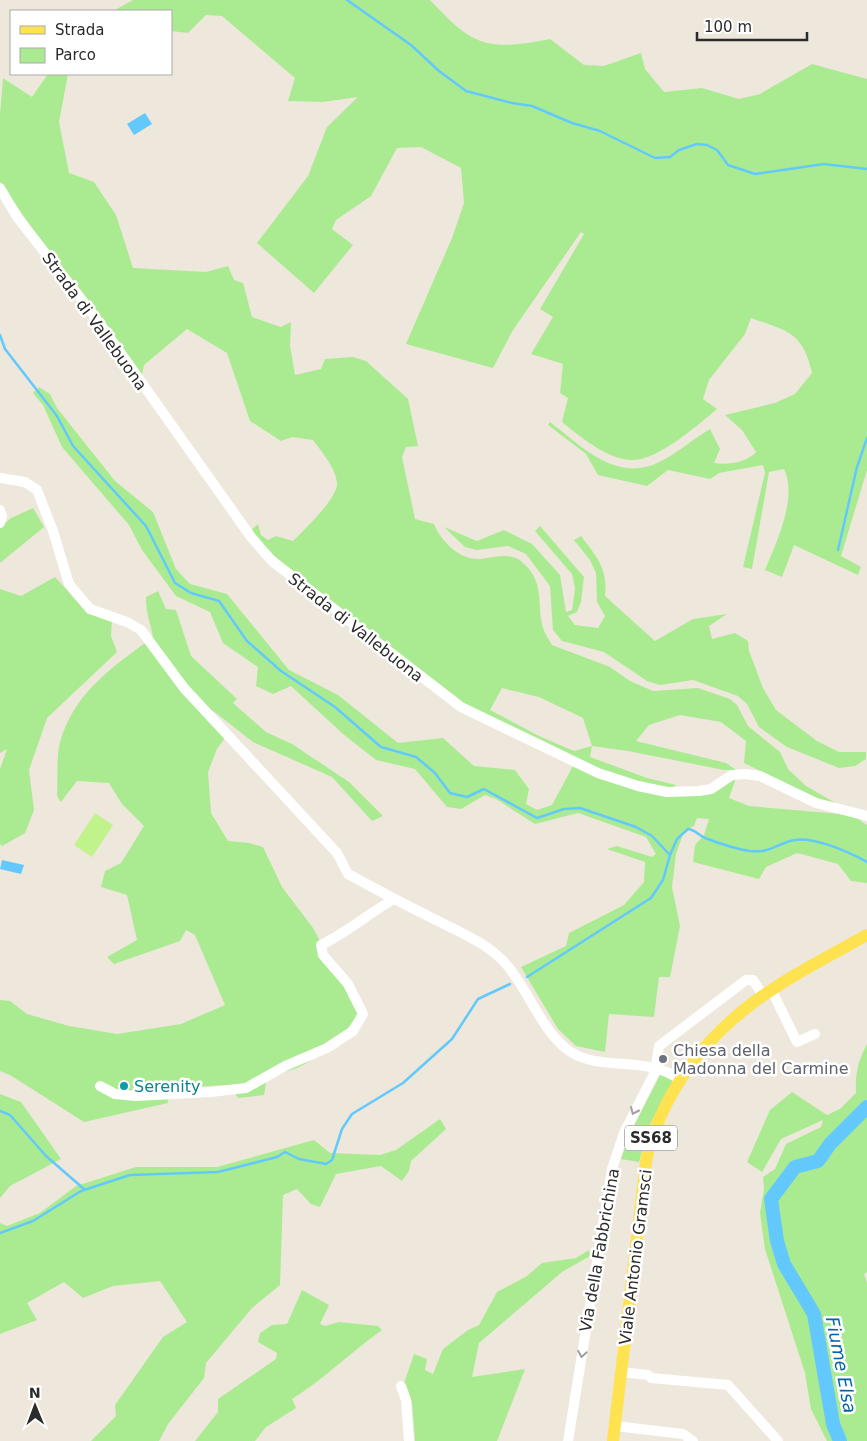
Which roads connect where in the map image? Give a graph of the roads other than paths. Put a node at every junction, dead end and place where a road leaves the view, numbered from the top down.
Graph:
1 (0, 188) edge
2 (0, 478) edge
3 (0, 510) edge
4 (0, 523) edge
5 (867, 816) edge
6 (394, 899) junction
7 (867, 935) edge
8 (767, 991) junction
9 (816, 1034) dead end
10 (656, 1067) junction
11 (680, 1080) junction
12 (100, 1086) dead end
13 (621, 1372) junction
14 (401, 1386) dead end
15 (615, 1426) junction
16 (568, 1436) edge
17 (409, 1441) edge
18 (613, 1441) edge
19 (694, 1441) edge
20 (778, 1441) edge

1 - 5 street, Strada di Vallebuona
2 - 6 street
3 - 4 street
6 - 10 street
6 - 12 street
7 - 8 main road, Viale Antonio Gramsci / SS68
8 - 9 street
8 - 10 street, Via della Fabbrichina
8 - 11 main road, Viale Antonio Gramsci / SS68
10 - 11 street
10 -> 16 street, Via della Fabbrichina
11 - 13 main road, Viale Antonio Gramsci / SS68
13 - 15 main road, Viale Antonio Gramsci / SS68
13 - 20 street
14 - 17 street
15 - 18 main road, Viale Antonio Gramsci / SS68
15 - 19 street

